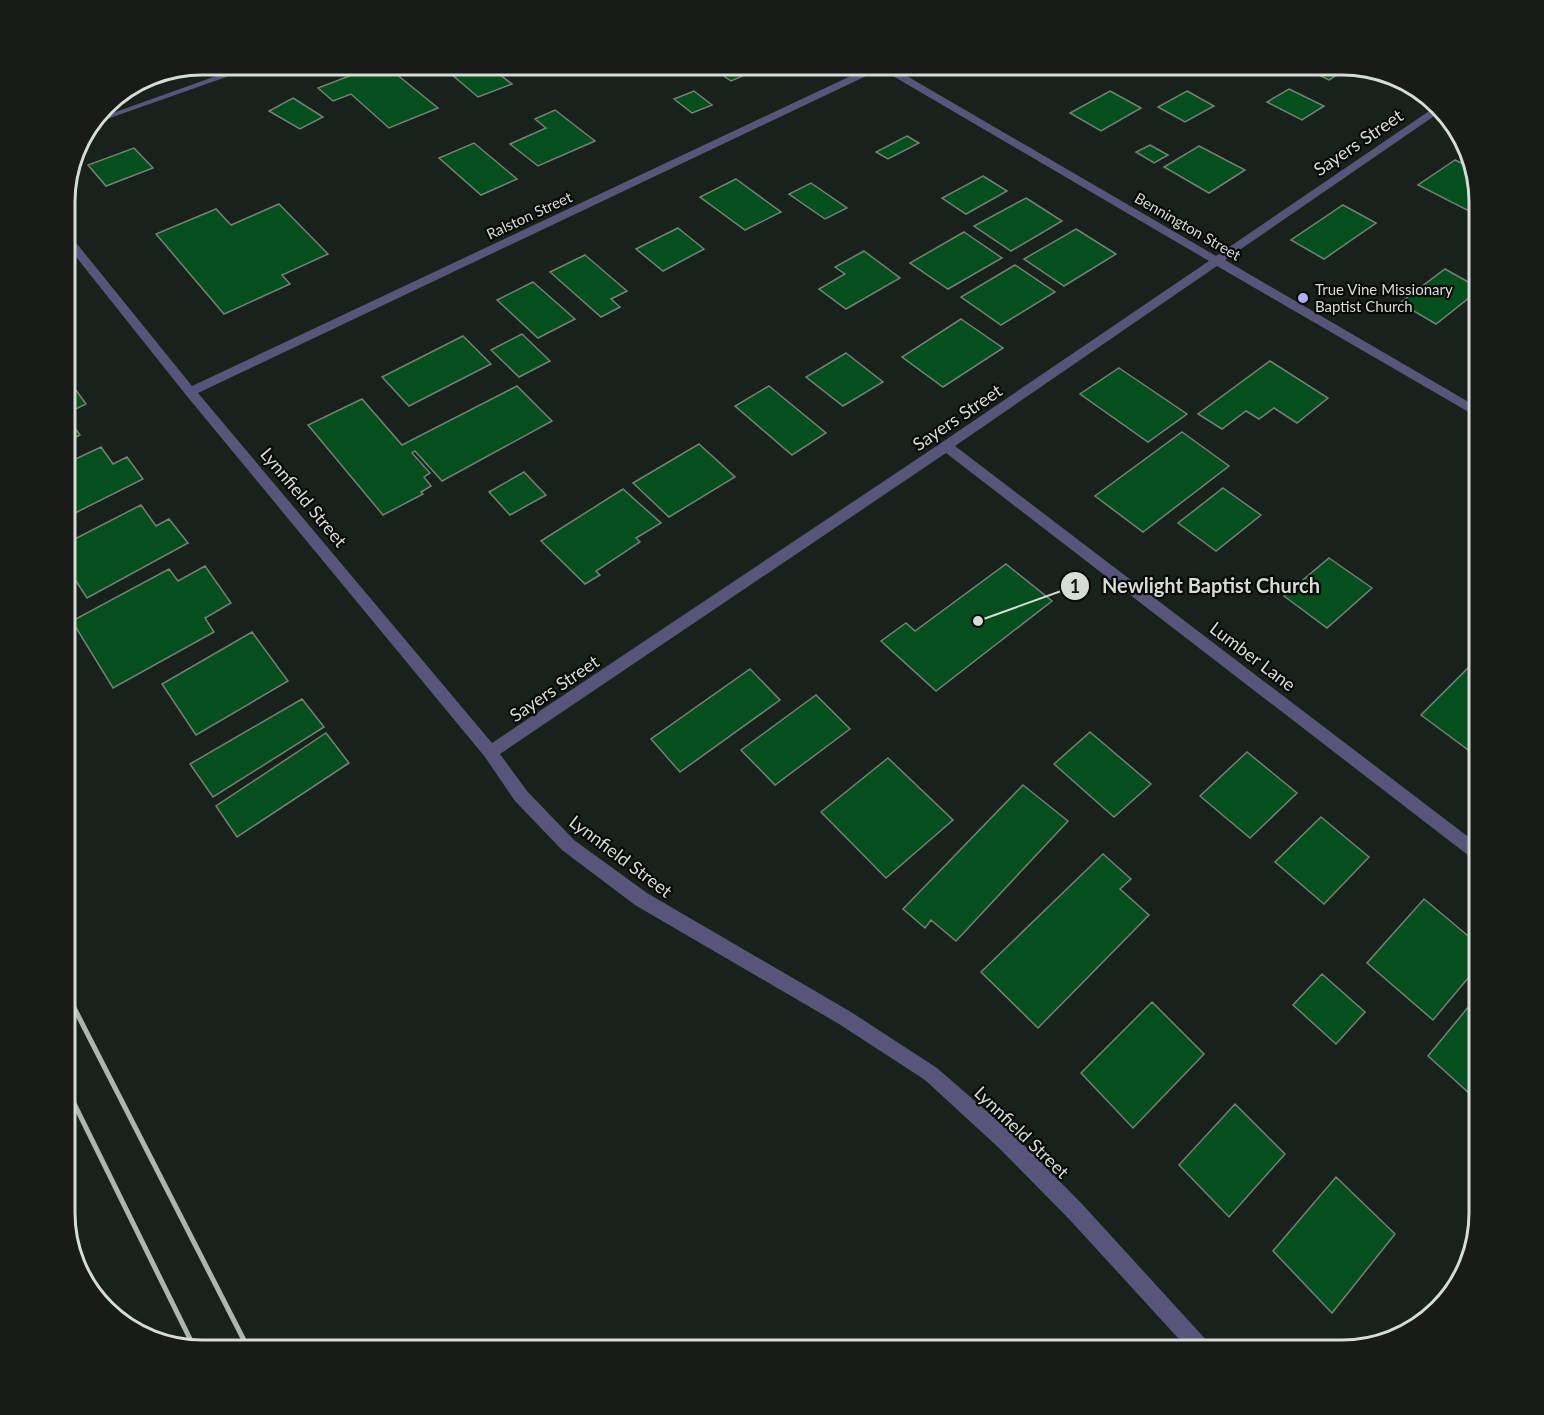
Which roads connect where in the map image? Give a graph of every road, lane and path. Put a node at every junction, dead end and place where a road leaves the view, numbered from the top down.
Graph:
1 (225, 75) edge
2 (859, 75) edge
3 (901, 75) edge
4 (1433, 113) edge
5 (106, 118) edge
6 (75, 248) edge
7 (1217, 260) junction
8 (190, 392) junction
9 (1469, 408) edge
10 (946, 446) junction
11 (490, 752) junction
12 (1469, 846) edge
13 (1193, 1340) edge

1 - 5 street
2 - 8 street, Ralston Street
3 - 7 street, Bennington Street
4 - 7 street, Sayers Street
6 - 8 street, Lynnfield Street
7 - 9 street, Bennington Street
7 - 10 street, Sayers Street
8 - 11 street, Lynnfield Street
10 - 11 street, Sayers Street
10 - 12 street, Lumber Lane
11 - 13 street, Lynnfield Street

